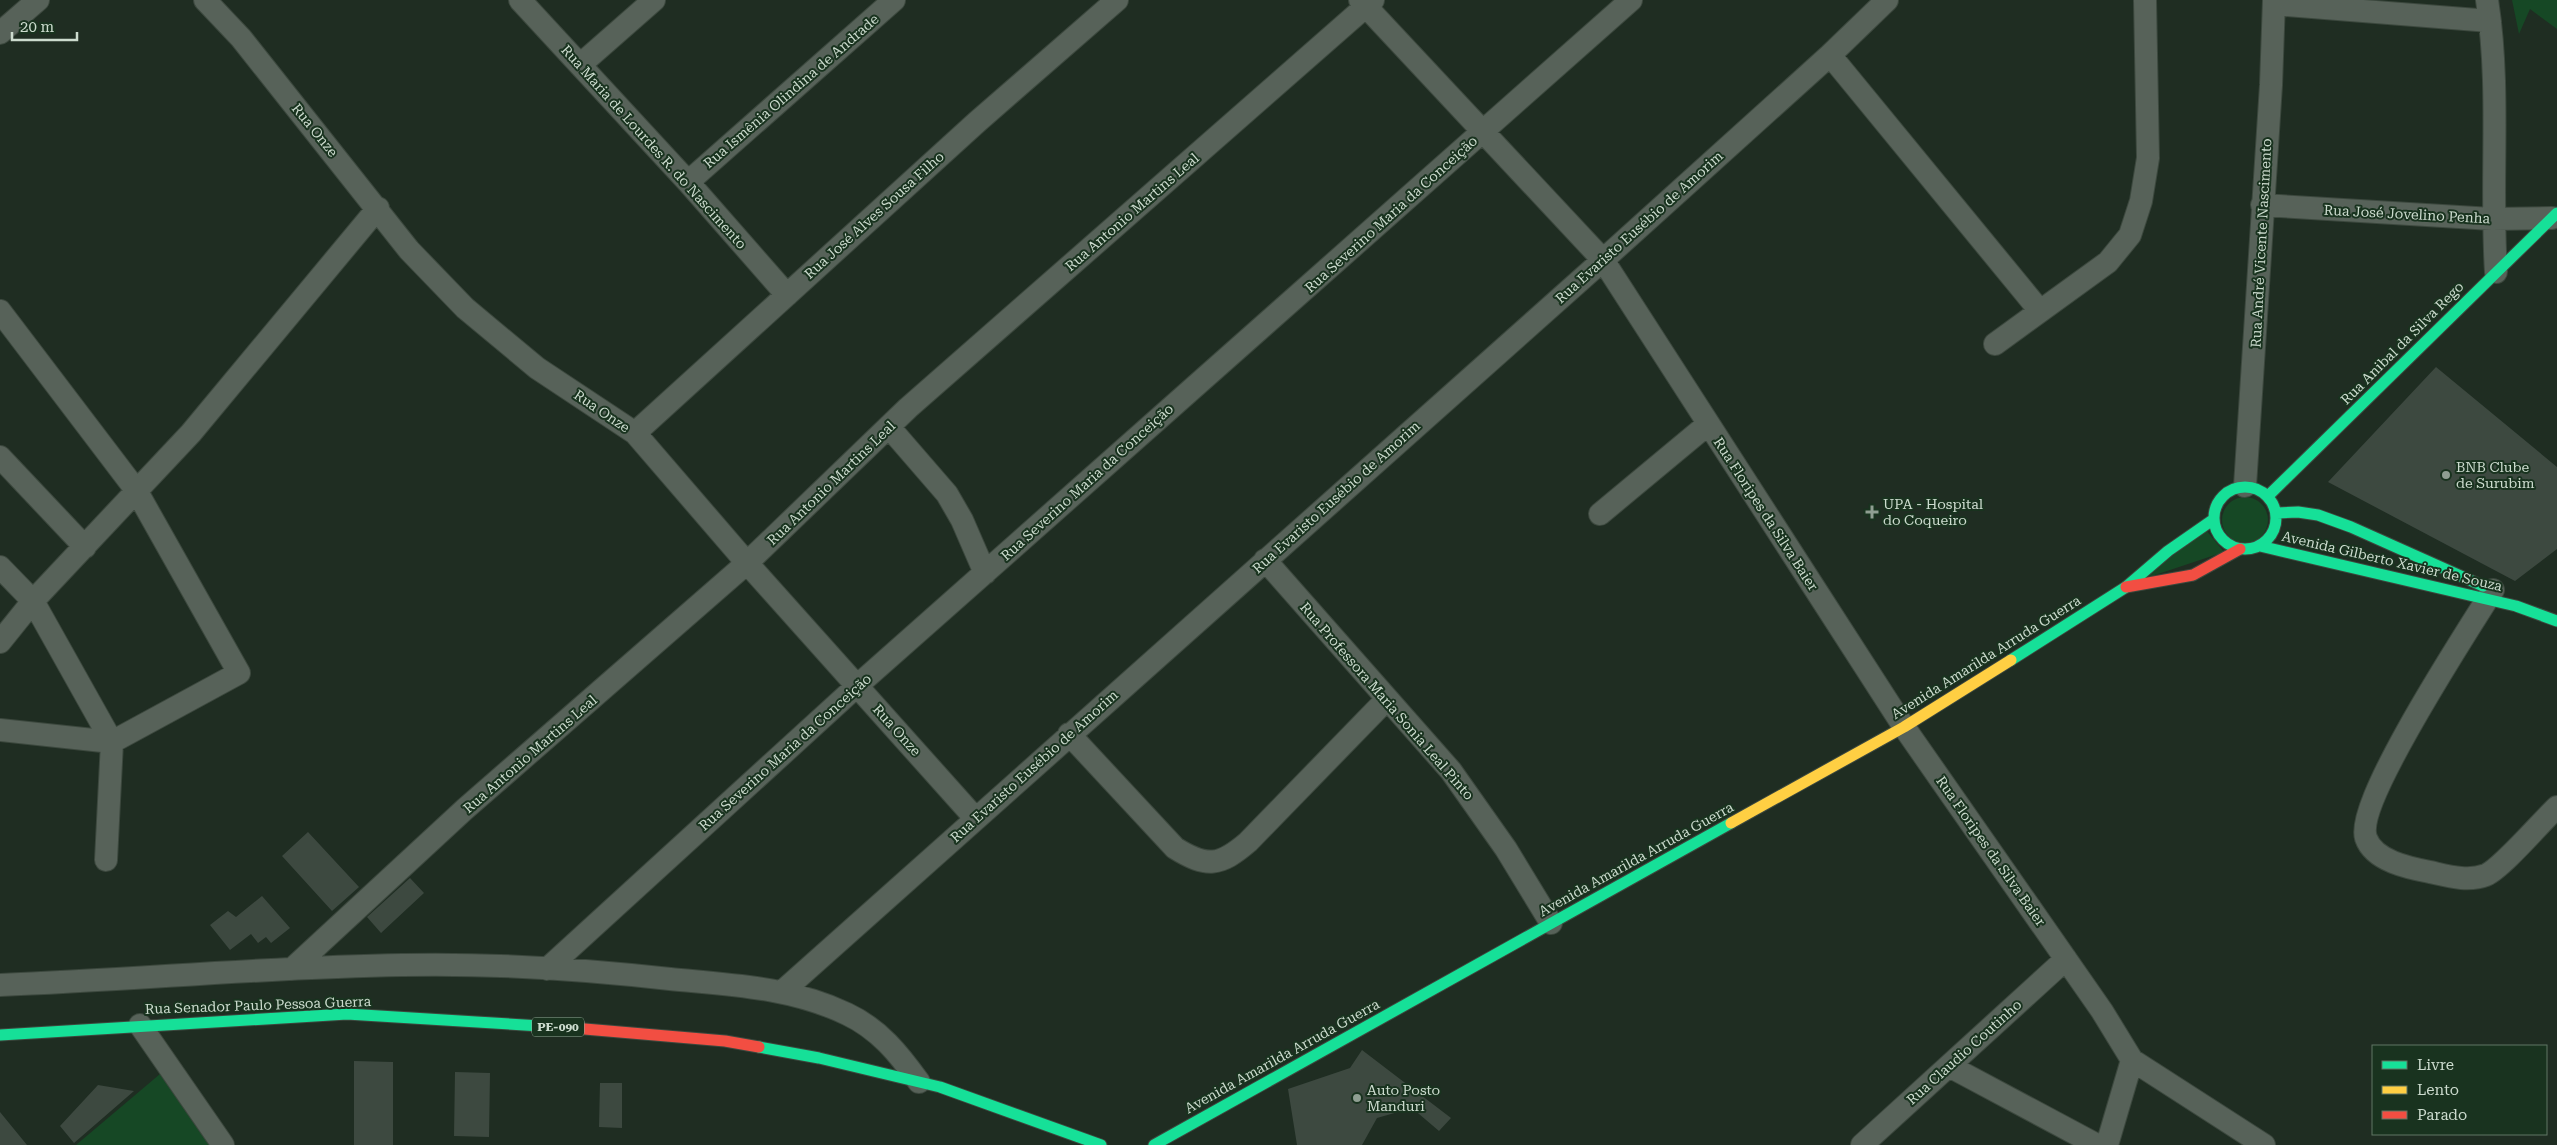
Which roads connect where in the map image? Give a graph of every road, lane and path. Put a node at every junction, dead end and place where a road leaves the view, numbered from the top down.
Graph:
1 (38, 0) edge
2 (205, 0) edge
3 (520, 0) edge
4 (654, 0) edge
5 (894, 0) edge
6 (1116, 0) edge
7 (1631, 0) edge
8 (1887, 0) edge
9 (2145, 0) edge
10 (1366, 2) edge
11 (2274, 2) edge
12 (2488, 10) edge
13 (0, 33) edge
14 (1830, 55) junction
15 (580, 65) junction
16 (1483, 132) junction
17 (688, 182) junction
18 (2262, 205) junction
19 (378, 208) junction
20 (2554, 216) edge
21 (2492, 219) junction
22 (1603, 260) junction
23 (2496, 272) junction
24 (787, 295) junction
25 (0, 311) edge
26 (2040, 311) junction
27 (1995, 344) dead end
28 (1708, 425) junction
29 (889, 427) junction
30 (635, 433) junction
31 (0, 457) edge
32 (2245, 486) junction
33 (136, 490) junction
34 (2268, 496) junction
35 (2277, 513) junction
36 (1600, 514) dead end
37 (2214, 519) junction
38 (2260, 546) junction
39 (85, 547) junction
40 (2240, 549) junction
41 (1265, 560) junction
42 (747, 563) junction
43 (0, 568) edge
44 (985, 573) junction
45 (2126, 587) junction
46 (2490, 595) junction
47 (34, 601) junction
48 (2557, 621) edge
49 (0, 642) edge
50 (858, 685) junction
51 (1387, 699) junction
52 (1904, 727) junction
53 (0, 730) edge
54 (1069, 734) junction
55 (112, 742) junction
56 (2557, 807) edge
57 (976, 818) junction
58 (106, 860) dead end
59 (1551, 923) junction
60 (2066, 960) junction
61 (548, 968) junction
62 (292, 969) junction
63 (0, 985) edge
64 (783, 991) junction
65 (140, 1025) junction
66 (0, 1036) edge
67 (2132, 1060) junction
68 (1950, 1066) junction
69 (919, 1082) junction
70 (223, 1145) edge
71 (1100, 1145) edge
72 (1154, 1145) edge
73 (1862, 1145) edge
74 (2096, 1145) edge
75 (2107, 1145) edge
76 (2264, 1145) edge

1 - 13 street
2 - 19 street, Rua Onze
3 - 15 street, Rua Maria de Lourdes R. do Nascimento
4 - 15 street
5 - 17 street, Rua Ismênia Olindina de Andrade
6 - 24 street, Rua José Alves Sousa Filho
7 - 16 street, Rua Severino Maria da Conceição
8 - 14 street, Rua Evaristo Eusébio de Amorim
9 - 26 street
10 - 16 street, Rua Floripes da Silva Baier
10 - 29 street, Rua Antonio Martins Leal
11 - 12 street
11 - 18 street, Rua André Vicente Nascimento
12 - 21 street
14 - 22 street, Rua Evaristo Eusébio de Amorim
14 - 26 street
15 - 17 street, Rua Maria de Lourdes R. do Nascimento
16 - 22 street, Rua Floripes da Silva Baier
16 - 44 street, Rua Severino Maria da Conceição
17 - 24 street, Rua Maria de Lourdes R. do Nascimento
18 - 21 street, Rua José Jovelino Penha
18 - 32 street, Rua André Vicente Nascimento
19 - 30 street, Rua Onze
19 - 33 street
20 - 21 street, Rua José Jovelino Penha
20 - 23 main road, Rua Anibal da Silva Rego
21 - 23 street
22 - 28 street, Rua Floripes da Silva Baier
22 - 41 street, Rua Evaristo Eusébio de Amorim
23 - 34 main road, Rua Anibal da Silva Rego
24 - 30 street, Rua José Alves Sousa Filho
25 - 33 street
26 - 27 street
28 - 36 street
28 - 52 street, Rua Floripes da Silva Baier
29 - 42 street, Rua Antonio Martins Leal
29 - 44 street
30 - 42 street, Rua Onze
31 - 39 street
32 - 34 main road
32 - 37 main road
33 - 39 street
33 - 55 street
34 - 35 main road
35 - 38 main road
35 - 46 main road, Avenida Gilberto Xavier de Souza
37 - 40 main road
37 - 45 main road
38 - 40 main road
38 - 46 main road, Avenida Gilberto Xavier de Souza
39 - 47 street
40 - 45 main road
41 - 51 street, Rua Professora Maria Sonia Leal Pinto
41 - 54 street, Rua Evaristo Eusébio de Amorim
42 - 50 street, Rua Onze
42 - 62 street, Rua Antonio Martins Leal
43 - 47 street
44 - 50 street, Rua Severino Maria da Conceição
45 - 52 main road, Avenida Amarilda Arruda Guerra
46 - 48 main road, Avenida Gilberto Xavier de Souza
46 - 56 street
47 - 49 street
47 - 55 street
50 - 57 street, Rua Onze
50 - 61 street, Rua Severino Maria da Conceição
51 - 54 street
51 - 59 street, Rua Professora Maria Sonia Leal Pinto
52 - 59 main road, Avenida Amarilda Arruda Guerra
52 - 60 street, Rua Floripes da Silva Baier
53 - 55 street
54 - 57 street, Rua Evaristo Eusébio de Amorim
55 - 58 street
57 - 64 street, Rua Evaristo Eusébio de Amorim
59 - 72 main road, Avenida Amarilda Arruda Guerra
60 - 67 street, Rua Floripes da Silva Baier
60 - 68 street, Rua Claudio Coutinho
61 - 62 street
61 - 64 street
62 - 63 street
64 - 69 street
65 - 66 main road, Rua Senador Paulo Pessoa Guerra / PE-090
65 - 69 main road, Rua Senador Paulo Pessoa Guerra / PE-090
65 - 70 street
67 - 75 street
67 - 76 street
68 - 73 street, Rua Claudio Coutinho
68 - 74 street
69 - 71 main road, Rua Senador Paulo Pessoa Guerra / PE-090

